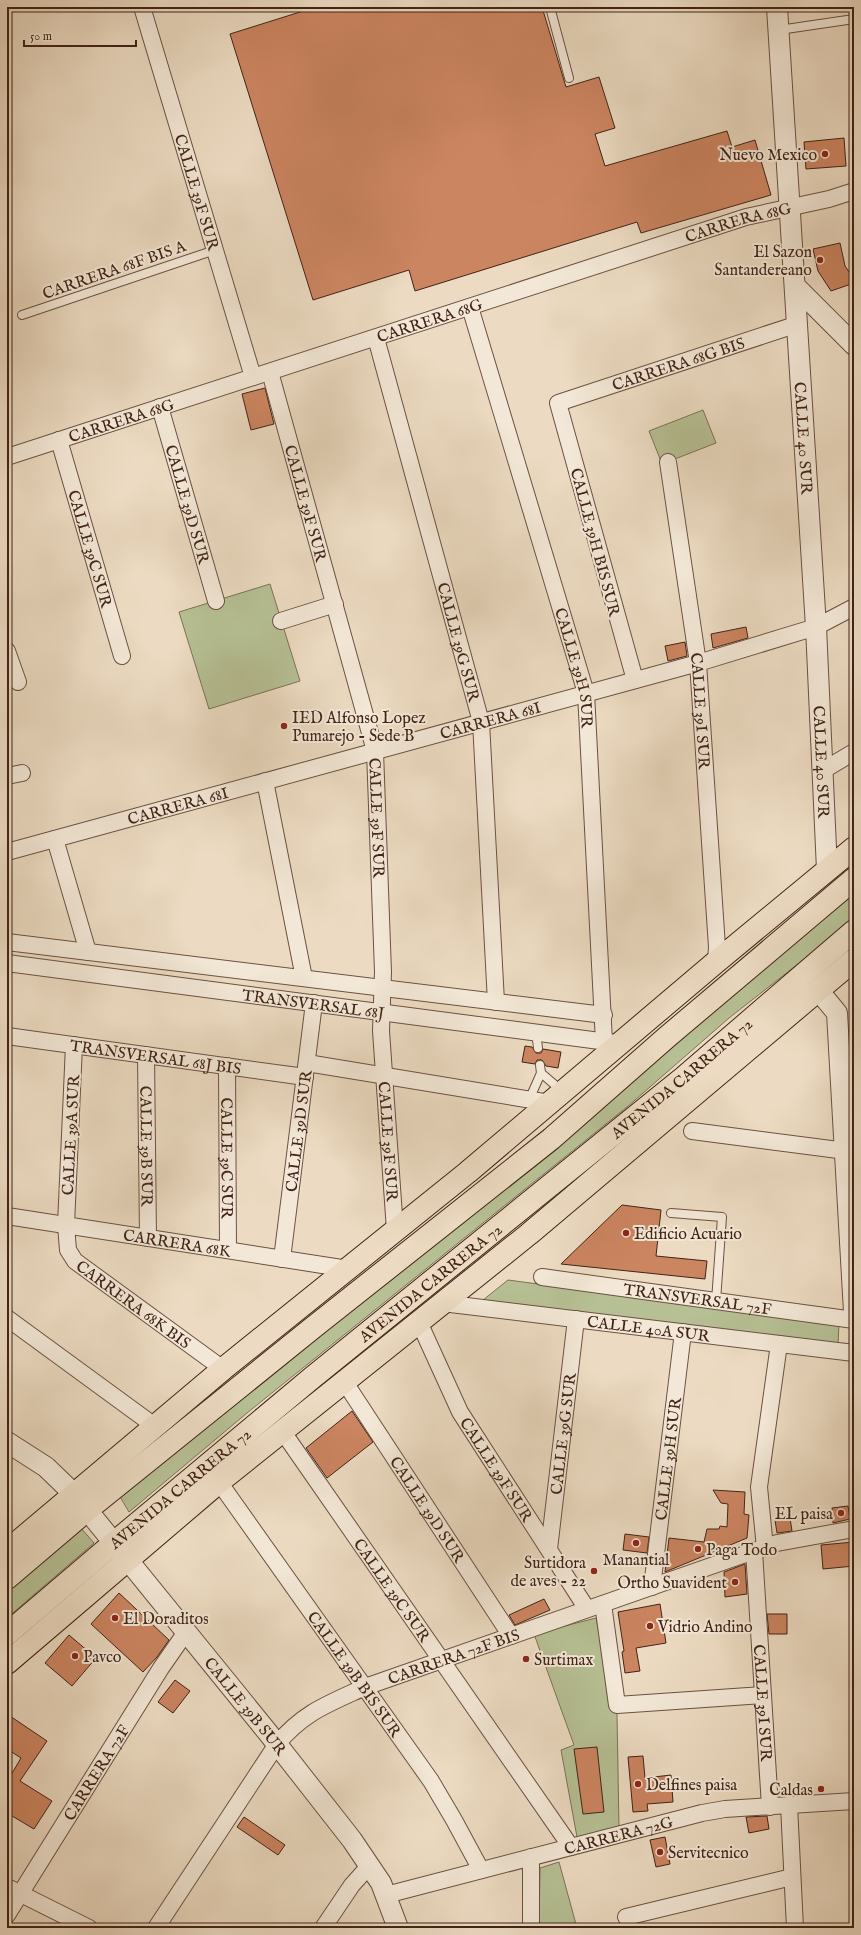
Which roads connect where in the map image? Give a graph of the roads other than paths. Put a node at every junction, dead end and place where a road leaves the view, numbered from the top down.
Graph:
1 (142, 7) edge
2 (550, 7) edge
3 (777, 7) edge
4 (854, 20) edge
5 (779, 30) junction
6 (569, 78) dead end
7 (854, 191) edge
8 (790, 207) junction
9 (215, 250) junction
10 (795, 286) junction
11 (470, 307) junction
12 (22, 314) dead end
13 (798, 324) junction
14 (376, 338) junction
15 (854, 345) edge
16 (270, 372) junction
17 (253, 377) junction
18 (558, 403) joint
19 (160, 408) junction
20 (58, 440) junction
21 (7, 457) edge
22 (668, 462) dead end
23 (216, 601) dead end
24 (335, 604) junction
25 (854, 607) edge
26 (281, 621) dead end
27 (816, 627) junction
28 (7, 651) edge
29 (122, 656) dead end
30 (698, 662) junction
31 (635, 680) junction
32 (18, 682) dead end
33 (586, 693) junction
34 (481, 722) junction
35 (375, 751) junction
36 (854, 752) edge
37 (822, 771) junction
38 (265, 781) junction
39 (55, 838) junction
40 (854, 848) edge
41 (7, 852) edge
42 (827, 870) junction
43 (854, 879) edge
44 (854, 930) edge
45 (7, 942) edge
46 (88, 952) junction
47 (854, 960) edge
48 (716, 962) junction
49 (7, 963) edge
50 (304, 978) junction
51 (383, 988) junction
52 (818, 990) junction
53 (496, 1002) junction
54 (314, 1004) junction
55 (382, 1012) junction
56 (846, 1014) edge
57 (604, 1015) junction
58 (7, 1036) edge
59 (612, 1043) junction
60 (74, 1045) junction
61 (146, 1055) junction
62 (227, 1066) junction
63 (306, 1070) junction
64 (384, 1076) junction
65 (548, 1098) junction
66 (692, 1131) dead end
67 (849, 1152) edge
68 (485, 1191) junction
69 (425, 1204) junction
70 (671, 1213) dead end
71 (7, 1216) edge
72 (66, 1225) junction
73 (395, 1230) junction
74 (148, 1238) junction
75 (228, 1250) junction
76 (282, 1259) junction
77 (348, 1269) junction
78 (542, 1277) dead end
79 (716, 1301) junction
80 (442, 1303) junction
81 (854, 1312) edge
82 (7, 1318) edge
83 (576, 1319) junction
84 (854, 1320) edge
85 (419, 1322) junction
86 (683, 1332) junction
87 (778, 1344) junction
88 (854, 1353) edge
89 (223, 1369) junction
90 (312, 1377) junction
91 (344, 1381) junction
92 (156, 1427) junction
93 (283, 1432) junction
94 (7, 1442) edge
95 (219, 1482) junction
96 (81, 1502) junction
97 (854, 1529) edge
98 (114, 1543) junction
99 (548, 1549) junction
100 (759, 1549) junction
101 (7, 1551) edge
102 (128, 1560) junction
103 (7, 1578) edge
104 (652, 1586) junction
105 (603, 1604) junction
106 (587, 1609) junction
107 (186, 1632) junction
108 (7, 1634) edge
109 (511, 1636) junction
110 (443, 1661) junction
111 (7, 1663) edge
112 (365, 1687) junction
113 (763, 1695) junction
114 (277, 1744) junction
115 (854, 1802) edge
116 (789, 1805) junction
117 (770, 1807) junction
118 (571, 1847) junction
119 (531, 1857) junction
120 (370, 1864) junction
121 (481, 1870) junction
122 (792, 1877) junction
123 (13, 1890) edge
124 (386, 1895) junction
125 (7, 1915) edge
126 (626, 1917) dead end
127 (89, 1928) edge
128 (156, 1928) edge
129 (323, 1928) edge
130 (398, 1928) edge
131 (531, 1928) edge
132 (795, 1928) edge

1 - 9 street, CALLE 39F SUR
2 - 6 lane
3 - 5 street, CALLE 40 SUR
4 - 5 lane
5 - 8 street, CALLE 40 SUR
7 - 8 street, CARRERA 68G
8 - 10 street, CALLE 40 SUR
8 - 11 street, CARRERA 68G
9 - 12 lane, CARRERA 68F BIS A
9 - 17 street, CALLE 39F SUR
10 - 13 street, CALLE 40 SUR
10 - 15 street
11 - 14 street, CARRERA 68G
11 - 33 street, CALLE 39H SUR
13 - 18 street, CARRERA 68G BIS
13 - 27 street, CALLE 40 SUR
14 - 16 street, CARRERA 68G
14 - 34 street, CALLE 39G SUR
16 - 17 street, CARRERA 68G
16 - 24 street, CALLE 39F SUR
17 - 19 street, CARRERA 68G
18 - 31 street, CALLE 39H BIS SUR
19 - 20 street, CARRERA 68G
19 - 23 street, CALLE 39D SUR
20 - 21 street, CARRERA 68G
20 - 29 street, CALLE 39C SUR
22 - 30 street, CALLE 39I SUR
24 - 26 street
24 - 35 street, CALLE 39F SUR
25 - 27 street, CARRERA 68I
27 - 30 street, CARRERA 68I
27 - 37 street, CALLE 40 SUR
28 - 32 street
30 - 31 street, CARRERA 68I
30 - 48 street, CALLE 39I SUR
31 - 33 street, CARRERA 68I
33 - 34 street, CARRERA 68I
33 - 57 street, CALLE 39H SUR
34 - 35 street, CARRERA 68I
34 - 53 street, CALLE 39G SUR
35 - 38 street, CARRERA 68I
35 - 51 street, CALLE 39F SUR
36 - 37 street
37 - 42 street, CALLE 40 SUR
38 - 39 street, CARRERA 68I
38 - 50 street
39 - 41 street, CARRERA 68I
39 - 46 street
40 - 42 highway
42 - 48 highway
43 - 68 highway
44 - 90 highway, AVENIDA CARRERA 72
45 - 46 street, TRANSVERSAL 68J
46 - 50 street, TRANSVERSAL 68J
47 - 52 highway, AVENIDA CARRERA 72
48 - 59 highway
49 - 54 street, TRANSVERSAL 68J
50 - 51 street, TRANSVERSAL 68J
51 - 53 street, TRANSVERSAL 68J
51 - 55 street, CALLE 39F SUR
52 - 56 street
52 - 80 highway, AVENIDA CARRERA 72
53 - 57 street, TRANSVERSAL 68J
54 - 55 street, TRANSVERSAL 68J
54 - 63 street, CALLE 39D SUR
55 - 59 street, TRANSVERSAL 68J
55 - 64 street, CALLE 39F SUR
56 - 67 street
57 - 59 street, CALLE 39H SUR
58 - 60 street, TRANSVERSAL 68J BIS
59 - 65 highway
60 - 61 street, TRANSVERSAL 68J BIS
60 - 72 street, CALLE 39A SUR
61 - 62 street, TRANSVERSAL 68J BIS
61 - 74 street, CALLE 39B SUR
62 - 63 street, TRANSVERSAL 68J BIS
62 - 75 street, CALLE 39C SUR
63 - 64 street, TRANSVERSAL 68J BIS
63 - 76 street, CALLE 39D SUR
64 - 65 street, TRANSVERSAL 68J BIS
64 - 73 street, CALLE 39F SUR
65 - 65 lane
65 - 69 highway
66 - 67 street
67 - 81 street
68 - 69 highway
68 - 96 highway
69 - 73 highway
70 - 79 lane
71 - 72 street, CARRERA 68K
72 - 74 street, CARRERA 68K
72 - 89 street, CARRERA 68K BIS
73 - 77 highway
74 - 75 street, CARRERA 68K
75 - 76 street, CARRERA 68K
76 - 77 street, CARRERA 68K
77 - 89 highway
78 - 79 street, TRANSVERSAL 72F
79 - 84 street, TRANSVERSAL 72F
80 - 83 street, CALLE 40A SUR
80 - 85 highway, AVENIDA CARRERA 72
82 - 92 street
83 - 86 street, CALLE 40A SUR
83 - 99 street, CALLE 39G SUR
85 - 91 highway, AVENIDA CARRERA 72
85 - 99 street, CALLE 39F SUR
86 - 87 street, CALLE 40A SUR
86 - 104 street, CALLE 39H SUR
87 - 88 street, CALLE 40A SUR
87 - 100 street, CALLE 39I SUR
89 - 92 highway
90 - 93 highway
90 - 98 highway, AVENIDA CARRERA 72
91 - 93 highway, AVENIDA CARRERA 72
91 - 109 street, CALLE 39D SUR
92 - 96 highway
93 - 95 highway, AVENIDA CARRERA 72
93 - 110 street, CALLE 39C SUR
94 - 96 street, CALLE 39B SUR
95 - 102 highway, AVENIDA CARRERA 72
95 - 112 street, CALLE 39B BIS SUR
96 - 98 street, CALLE 39B SUR
96 - 101 highway
96 - 103 highway
97 - 100 street, CARRERA 72F BIS
98 - 102 street, CALLE 39B SUR
98 - 108 highway, AVENIDA CARRERA 72
99 - 106 street, CALLE 39F SUR
100 - 104 street, CARRERA 72F BIS
100 - 113 street, CALLE 39I SUR
102 - 107 street, CALLE 39B SUR
102 - 111 highway, AVENIDA CARRERA 72
104 - 105 street, CARRERA 72F BIS
105 - 106 street, CARRERA 72F BIS
105 - 113 street
106 - 109 street, CARRERA 72F BIS
107 - 114 street, CALLE 39B SUR
107 - 123 street, CARRERA 72F
109 - 110 street, CARRERA 72F BIS
110 - 112 street, CARRERA 72F BIS
110 - 118 street, CALLE 39C SUR
112 - 114 street, CARRERA 72F BIS
112 - 121 street, CALLE 39B BIS SUR
113 - 117 street, CALLE 39I SUR
114 - 120 street, CALLE 39B SUR
114 - 128 street, CARRERA 72F BIS
115 - 116 street, CARRERA 72G
116 - 117 street, CARRERA 72G
116 - 122 street
117 - 118 street, CARRERA 72G
118 - 119 street, CARRERA 72G
119 - 121 street, CARRERA 72G
119 - 131 street
120 - 124 street, CALLE 39B SUR
120 - 129 street
121 - 124 street, CARRERA 72G
122 - 126 street
122 - 132 street
123 - 125 street, CARRERA 72F
123 - 127 street
124 - 130 street, CALLE 39B SUR

